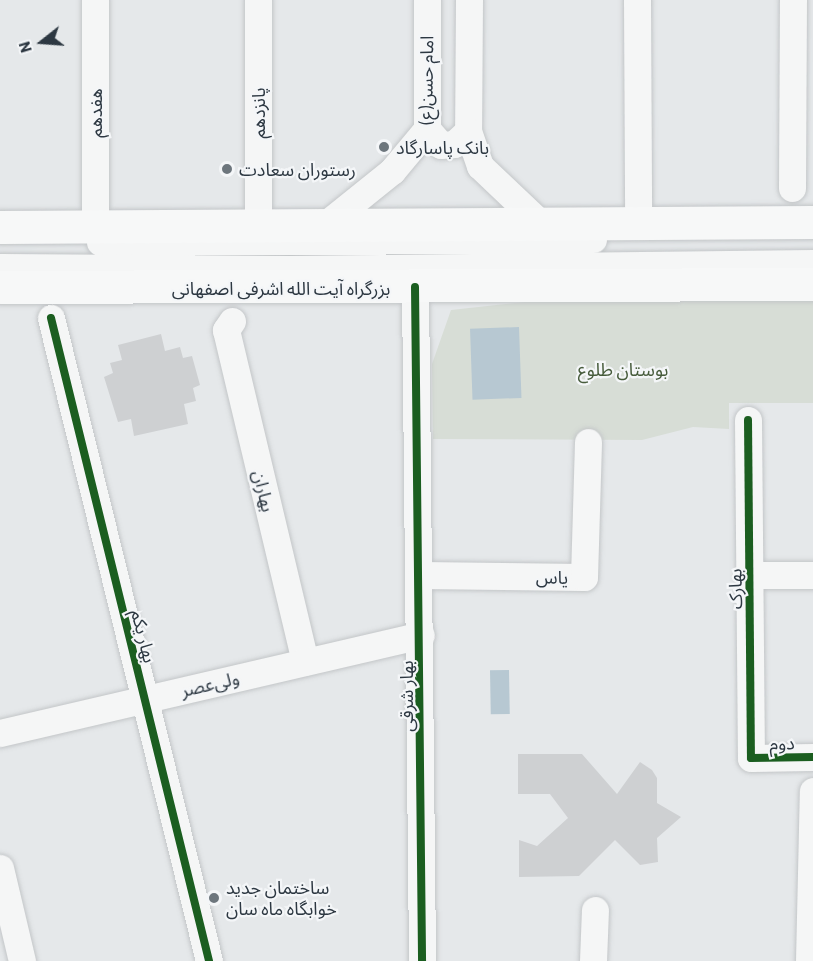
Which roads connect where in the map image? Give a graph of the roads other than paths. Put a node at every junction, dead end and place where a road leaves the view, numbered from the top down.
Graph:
1 (95, 0) edge
2 (258, 0) edge
3 (427, 0) edge
4 (469, 0) edge
5 (637, 0) edge
6 (793, 0) edge
7 (428, 129) junction
8 (468, 131) junction
9 (792, 188) dead end
10 (540, 222) junction
11 (813, 222) edge
12 (638, 223) junction
13 (326, 224) junction
14 (95, 226) junction
15 (258, 226) junction
16 (0, 227) edge
17 (813, 238) edge
18 (0, 242) edge
19 (813, 262) edge
20 (0, 267) edge
21 (813, 284) edge
22 (0, 287) edge
23 (415, 287) junction
24 (51, 318) dead end
25 (232, 321) dead end
26 (748, 420) dead end
27 (588, 441) dead end
28 (421, 574) junction
29 (749, 575) junction
30 (813, 575) edge
31 (421, 634) junction
32 (304, 662) junction
33 (144, 699) junction
34 (0, 733) edge
35 (813, 757) edge
36 (752, 758) joint
37 (813, 790) edge
38 (0, 868) edge
39 (595, 910) dead end
40 (22, 961) edge
41 (209, 961) edge
42 (422, 961) edge
43 (593, 961) edge
44 (809, 961) edge

1 - 14 street, هفدهم
2 - 15 street, پانزدهم
3 - 7 street, امام حسن(ع)
4 - 8 street
5 - 12 street
6 - 9 street
7 - 8 street
7 - 13 street, امام حسن(ع)
8 - 10 street
10 - 12 highway
10 - 13 highway
11 - 12 highway
13 - 15 highway
14 - 15 highway
14 - 16 highway
17 - 18 street
19 - 20 street
21 - 23 highway, بزرگراه آیت الله اشرفی اصفهانی
22 - 23 highway, بزرگراه آیت الله اشرفی اصفهانی
23 - 28 street, بهار شرقی
24 - 33 street, بهار یکم
25 - 32 street, بهاران
26 - 29 street, بهارک
27 - 28 street, یاس
28 - 31 street, بهار شرقی
29 - 30 street
29 - 36 street, بهارک
31 - 32 street, ولی‌عصر
31 - 42 street, بهار شرقی
32 - 33 street, ولی‌عصر
33 - 34 street, ولی‌عصر
33 - 41 street, بهار یکم
35 - 36 street, دوم
37 - 44 street
38 - 40 street
39 - 43 street

